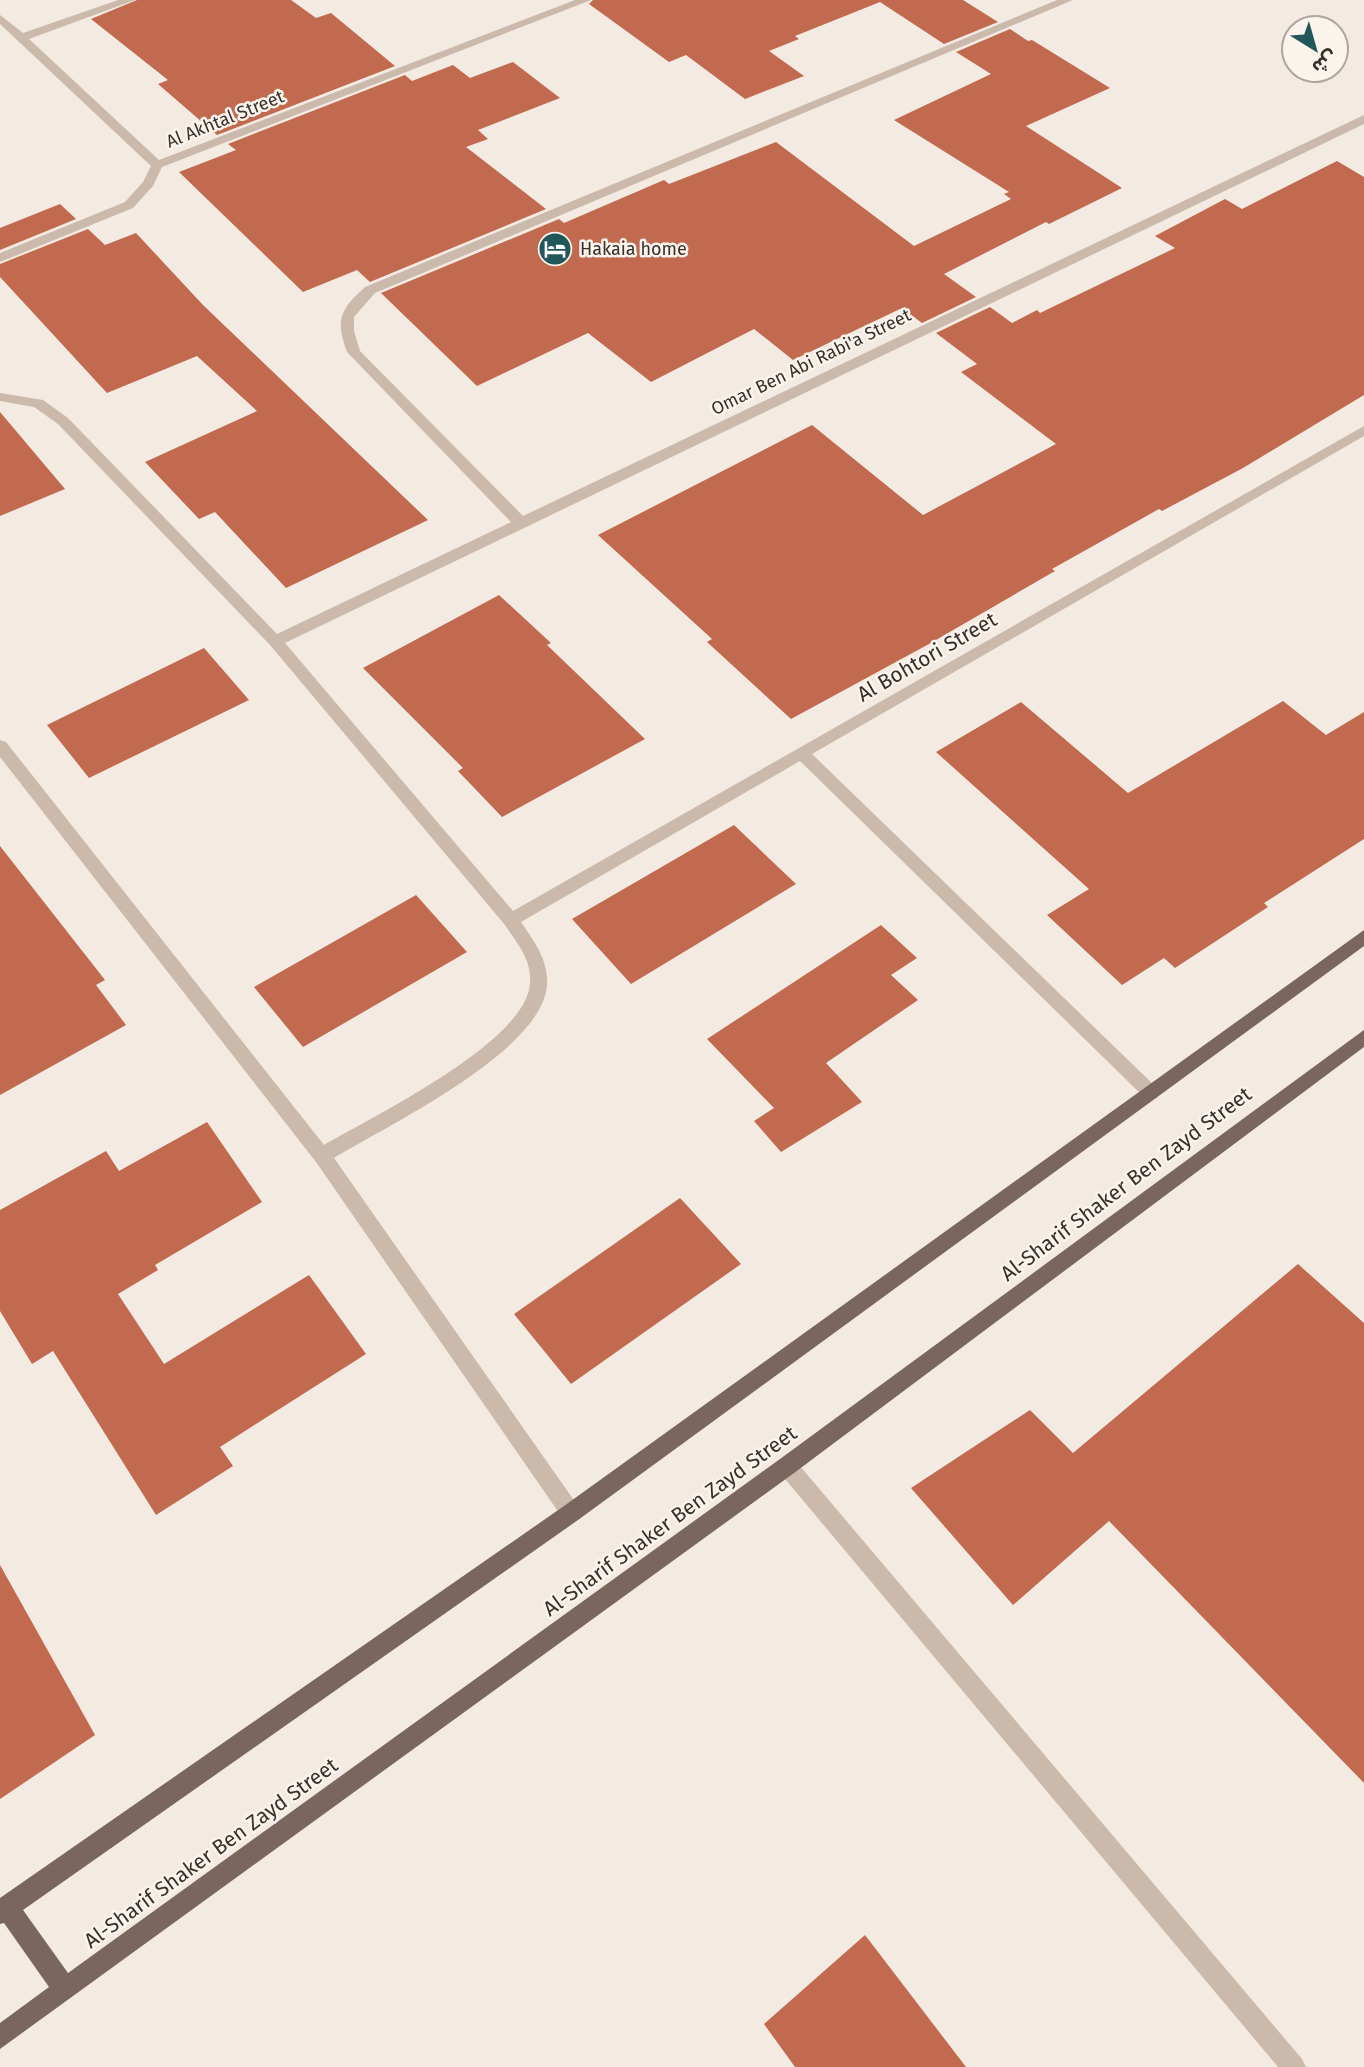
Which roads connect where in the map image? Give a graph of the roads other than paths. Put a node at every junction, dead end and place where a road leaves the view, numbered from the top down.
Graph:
1 (129, 0) edge
2 (585, 0) edge
3 (1067, 0) edge
4 (0, 19) edge
5 (21, 38) junction
6 (1364, 119) edge
7 (157, 165) junction
8 (0, 258) edge
9 (0, 397) edge
10 (1364, 430) edge
11 (521, 523) junction
12 (275, 641) junction
13 (0, 746) edge
14 (801, 753) junction
15 (8, 768) edge
16 (511, 920) junction
17 (1364, 937) edge
18 (1364, 1037) edge
19 (1151, 1093) junction
20 (322, 1156) junction
21 (787, 1466) junction
22 (571, 1513) junction
23 (4, 1910) edge
24 (65, 1989) junction
25 (0, 2037) edge
26 (1294, 2067) edge

1 - 5 street
2 - 7 street, Al Akhtal Street
3 - 11 street
4 - 5 street, Al Akhtal Street
5 - 7 street, Al Akhtal Street
6 - 11 street, Omar Ben Abi Rabi'a Street
7 - 8 street
9 - 12 street
10 - 14 street, Al Bohtori Street
11 - 12 street, Omar Ben Abi Rabi'a Street
12 - 16 street
13 - 15 street
14 - 16 street, Al Bohtori Street
14 - 19 street
15 - 20 street
16 - 20 street
17 - 19 main road
18 - 21 main road, Al-Sharif Shaker Ben Zayd Street
19 - 22 main road
20 - 22 street
21 - 24 main road, Al-Sharif Shaker Ben Zayd Street
21 - 26 street
22 - 23 main road
23 - 24 main road
24 - 25 main road, Al-Sharif Shaker Ben Zayd Street

